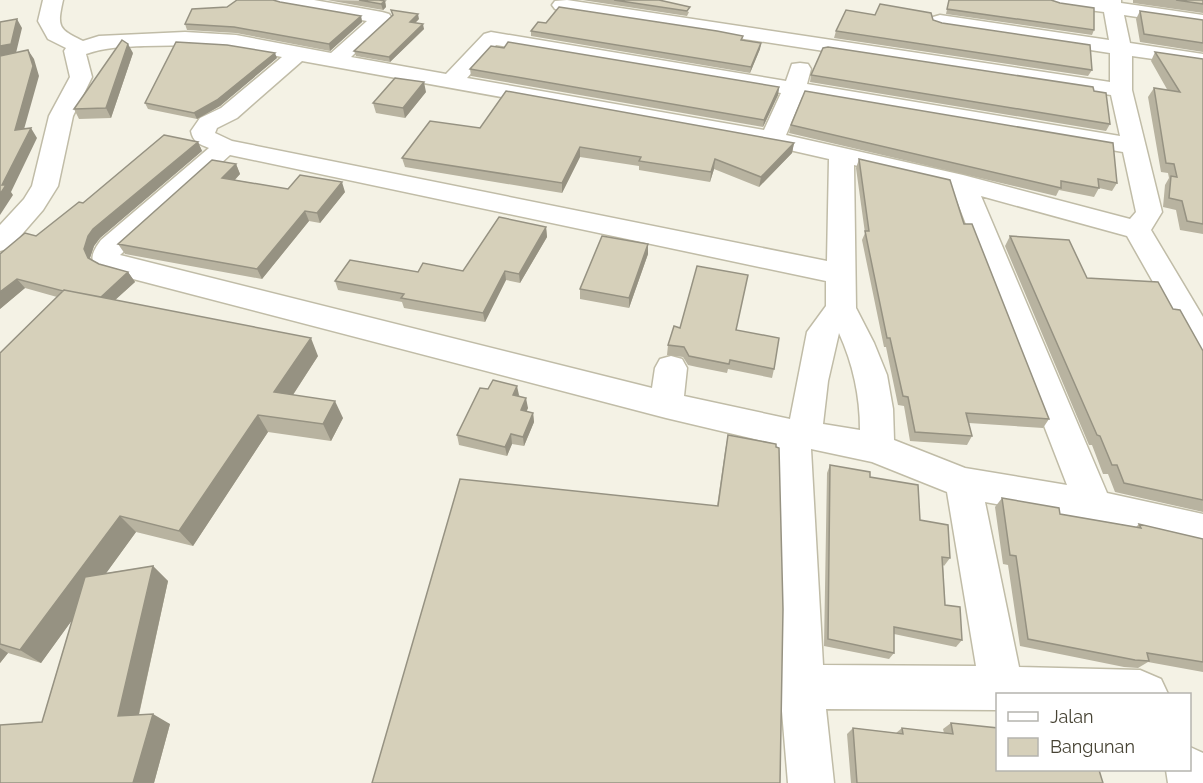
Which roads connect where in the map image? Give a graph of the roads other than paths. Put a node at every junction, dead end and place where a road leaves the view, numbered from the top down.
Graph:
1 (53, 0) edge
2 (282, 0) edge
3 (1058, 0) edge
4 (1112, 4) edge
5 (562, 5) edge
6 (940, 21) edge
7 (1203, 21) edge
8 (807, 43) junction
9 (82, 48) junction
10 (1121, 48) junction
11 (297, 54) junction
12 (1203, 60) edge
13 (335, 61) junction
14 (452, 81) junction
15 (795, 87) junction
16 (1121, 90) junction
17 (772, 139) junction
18 (1133, 146) junction
19 (225, 147) junction
20 (841, 156) junction
21 (963, 183) junction
22 (1137, 230) junction
23 (0, 242) edge
24 (841, 274) junction
25 (841, 308) junction
26 (1203, 343) edge
27 (671, 368) dead end
28 (666, 405) junction
29 (799, 434) junction
30 (876, 448) junction
31 (963, 483) junction
32 (1094, 506) junction
33 (1203, 531) edge
34 (802, 687) junction
35 (1002, 688) junction
36 (1143, 693) edge
37 (811, 783) edge

1 - 9 street
2 - 13 street
3 - 4 street
4 - 7 street
4 - 10 street
5 - 8 street
6 - 10 street
8 - 15 street
8 - 16 street
9 - 11 street
9 - 23 street
10 - 12 street
10 - 16 street
11 - 13 street
11 - 19 street
13 - 14 street
14 - 15 street
14 - 17 street
15 - 17 street
15 - 18 street
16 - 18 street
17 - 20 street
18 - 22 street
19 - 24 street
19 - 28 street
20 - 21 street
20 - 24 street
21 - 22 street
21 - 32 street
22 - 26 street
24 - 25 street
25 - 29 street
25 - 30 street
27 - 28 street
28 - 29 street
29 - 30 street
29 - 34 street
30 - 31 street
31 - 32 street
31 - 35 street
32 - 33 street
34 - 35 street
34 - 37 street
35 - 36 street

